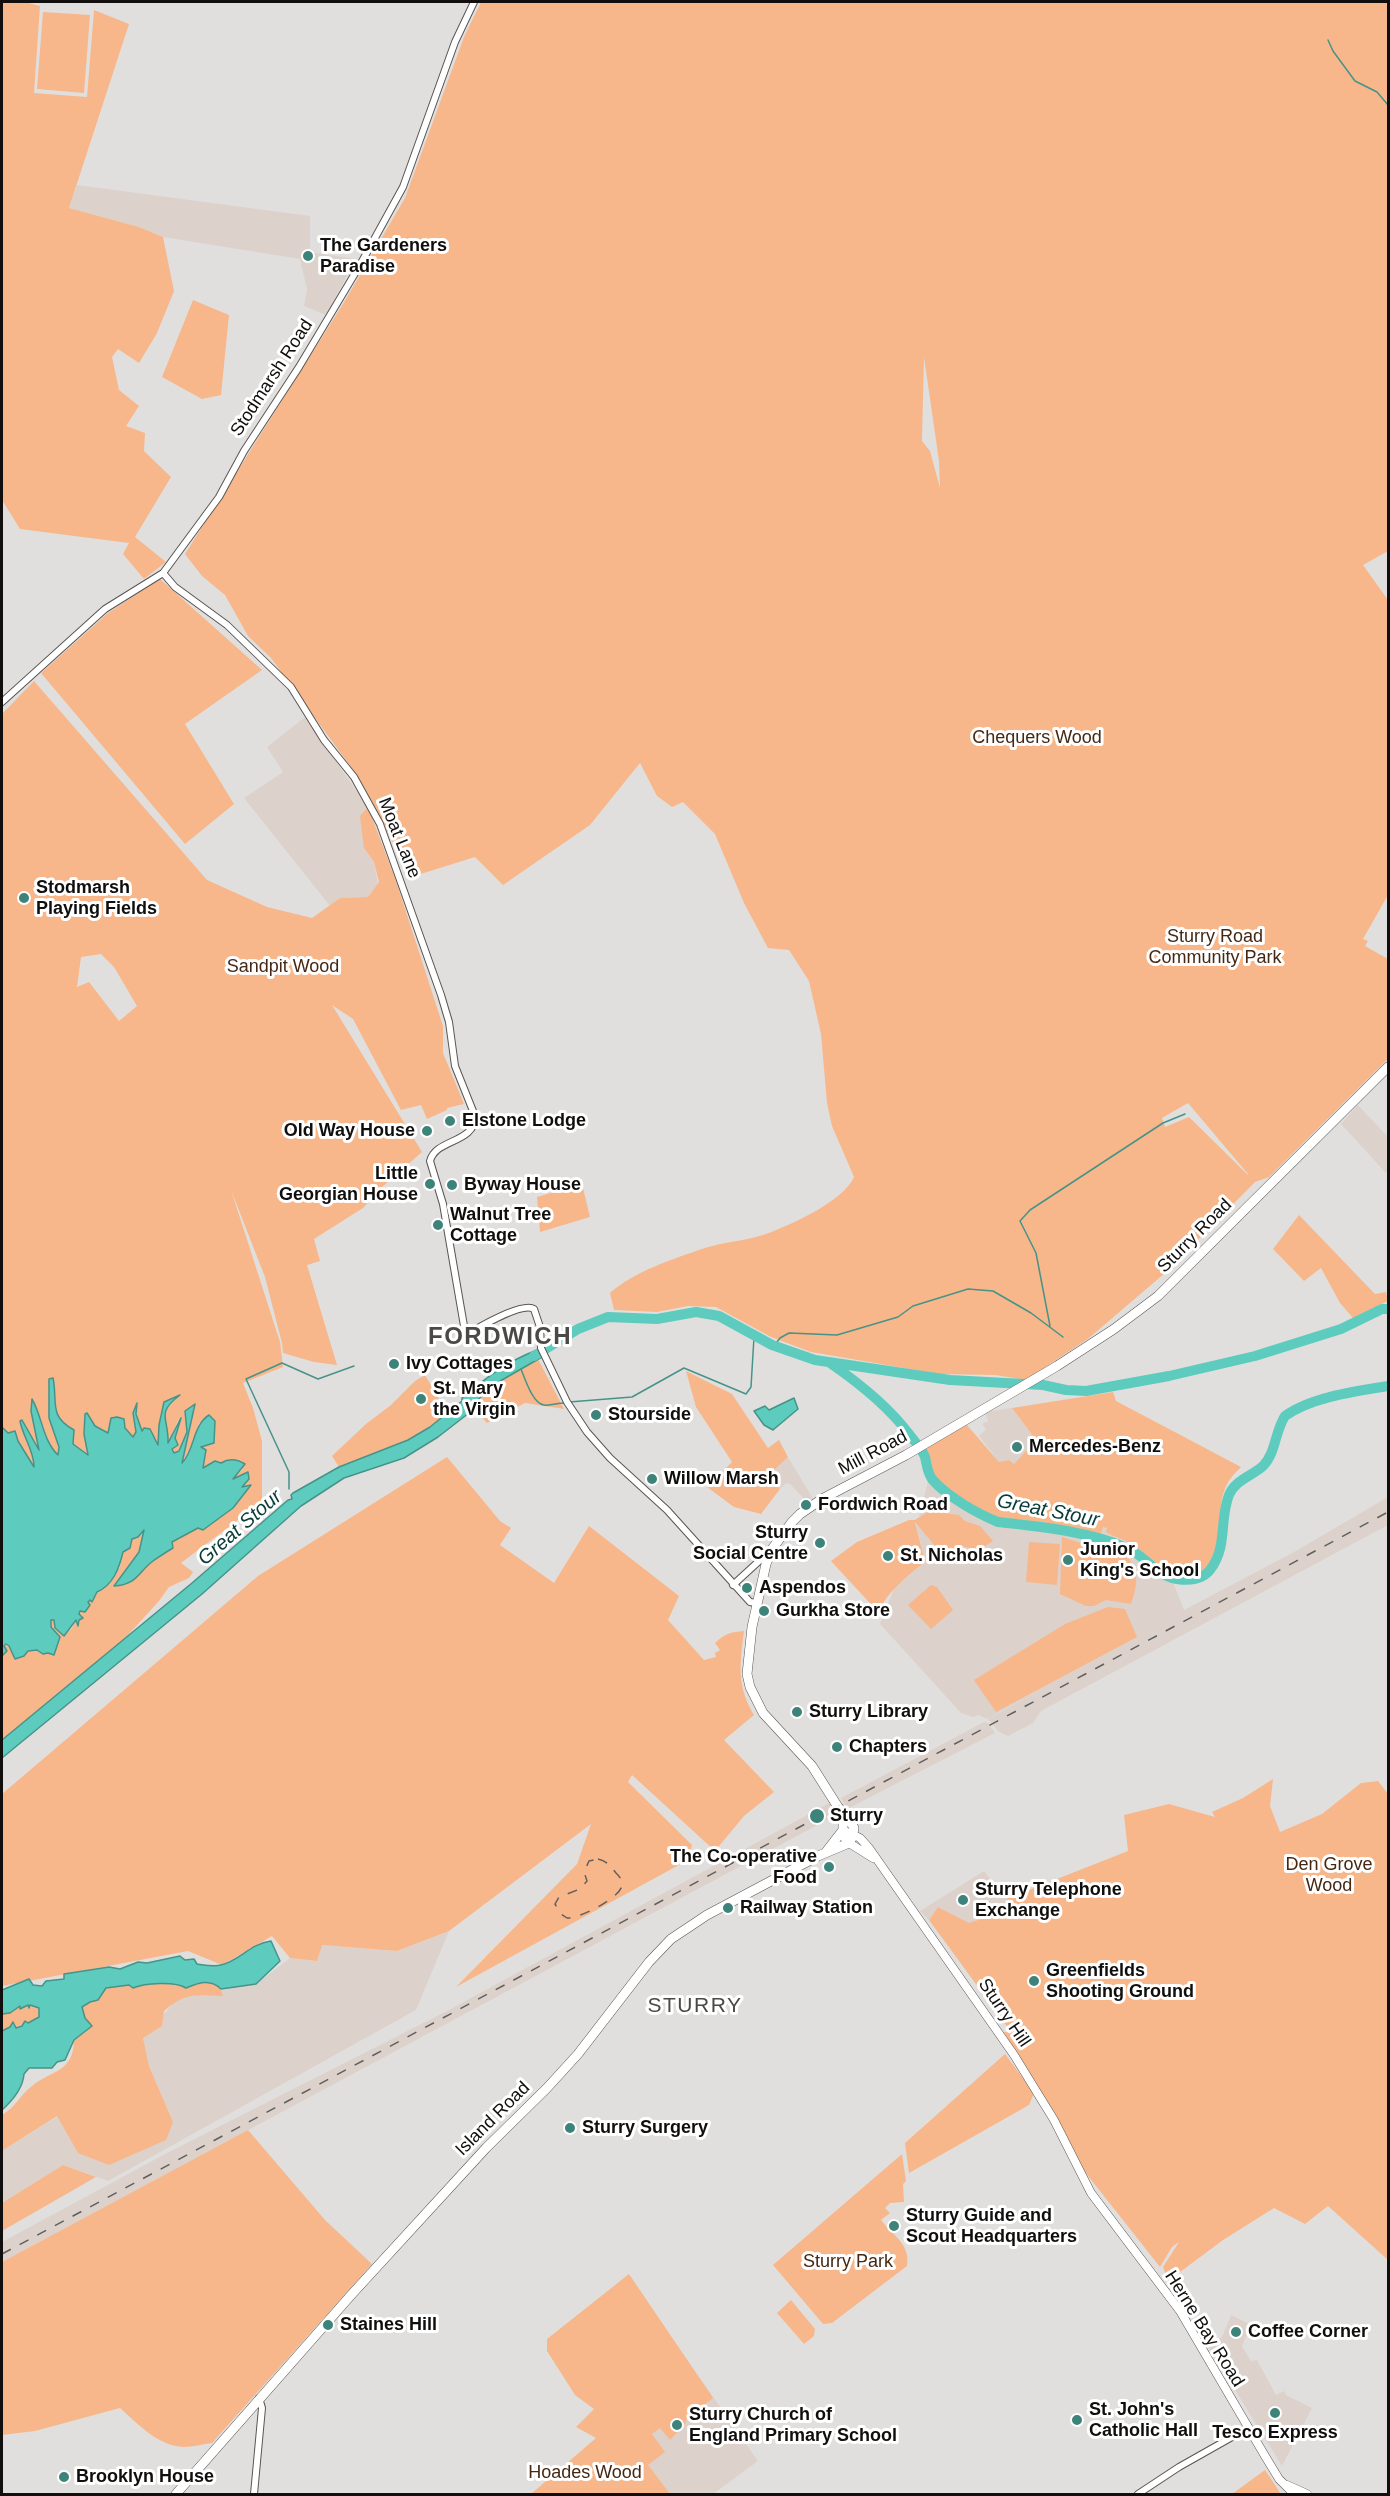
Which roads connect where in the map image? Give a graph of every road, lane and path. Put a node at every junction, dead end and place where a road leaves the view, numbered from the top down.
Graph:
1 (474, 2) edge
2 (163, 573) junction
3 (2, 702) edge
4 (1389, 1066) edge
5 (1001, 1399) joint
6 (772, 1549) junction
7 (734, 1585) junction
8 (756, 1604) junction
9 (843, 1812) junction
10 (842, 1832) junction
11 (854, 1834) junction
12 (849, 1843) junction
13 (825, 1853) junction
14 (876, 1861) junction
15 (1091, 2193) joint
16 (259, 2398) junction
17 (1248, 2428) junction
18 (1286, 2485) junction
19 (176, 2494) edge
20 (254, 2494) edge
21 (1138, 2494) edge
22 (1294, 2494) edge
23 (1307, 2494) edge

1 - 2 street, Stodmarsh Road
2 - 3 street, Stodmarsh Road
2 - 7 street, Moat Lane
4 - 5 highway, Sturry Road
5 - 6 highway, Mill Road
6 - 7 street
6 - 8 highway, Mill Road
7 - 8 street
8 - 9 highway, Mill Road
9 - 10 highway
9 - 11 highway, Mill Road
10 - 11 main road, Sturry Hill
10 - 12 main road, Sturry Hill
10 - 13 highway, Island Road
11 - 12 highway
11 - 14 main road, Sturry Hill
12 - 13 highway, Island Road
12 - 14 main road, Sturry Hill
13 - 16 highway, Island Road
14 - 15 main road, Sturry Hill
15 - 17 main road, Herne Bay Road
16 - 19 highway, Island Road
16 - 20 street
17 - 18 main road, Herne Bay Road
17 - 21 street
18 - 22 main road, Herne Bay Road
18 - 23 main road, Herne Bay Road

